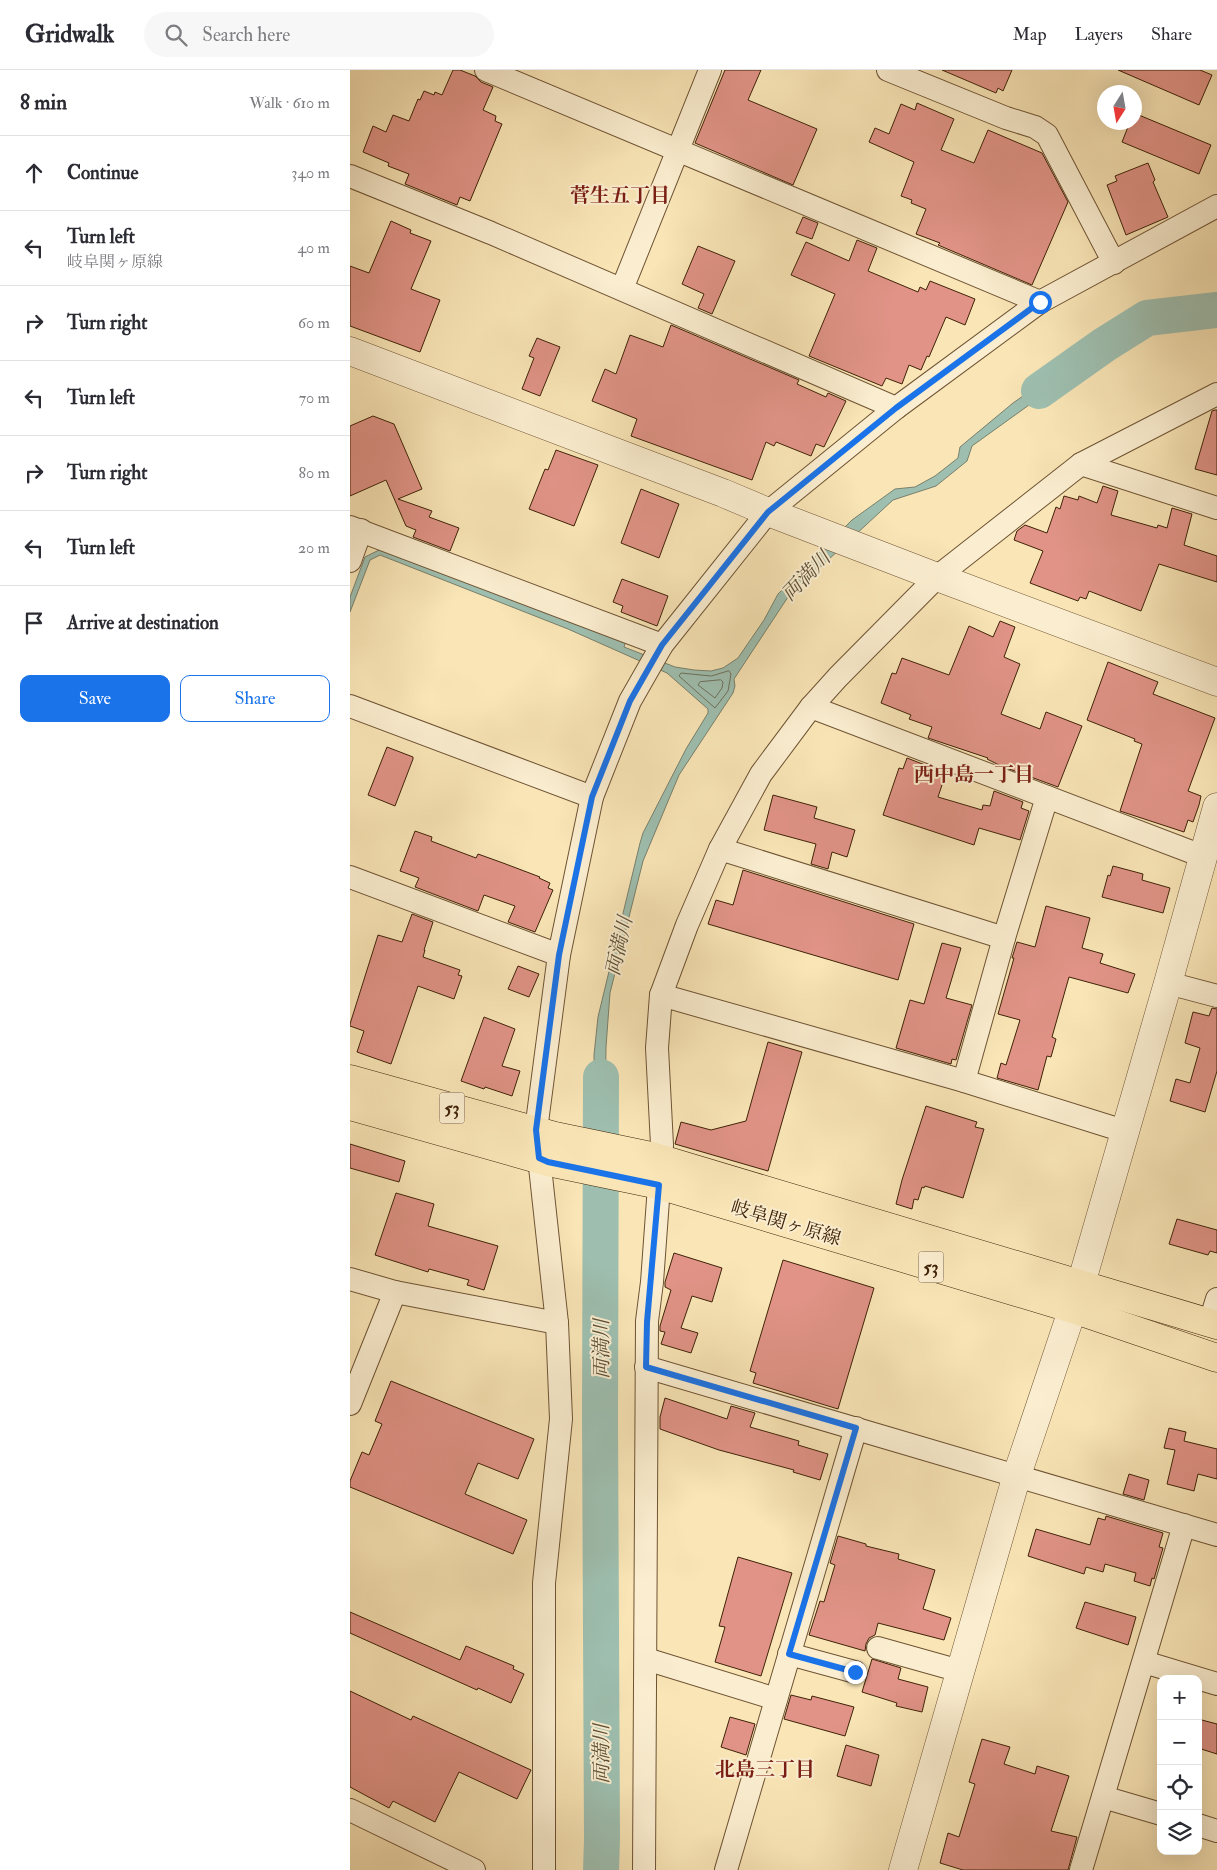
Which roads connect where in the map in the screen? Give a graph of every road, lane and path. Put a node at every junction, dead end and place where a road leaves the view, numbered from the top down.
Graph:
1 (486, 70) edge
2 (710, 70) edge
3 (888, 70) edge
4 (676, 150) junction
5 (350, 176) edge
6 (1217, 206) edge
7 (1114, 263) junction
8 (622, 289) junction
9 (1040, 302) junction
10 (350, 351) edge
11 (1217, 394) edge
12 (896, 408) junction
13 (1081, 464) junction
14 (1217, 508) edge
15 (778, 516) junction
16 (356, 528) edge
17 (350, 561) edge
18 (937, 577) junction
19 (662, 645) junction
20 (1217, 682) edge
21 (350, 706) edge
22 (811, 706) junction
23 (1047, 796) junction
24 (592, 797) junction
25 (1217, 807) edge
26 (720, 849) junction
27 (1202, 856) junction
28 (350, 877) edge
29 (1004, 938) junction
30 (559, 955) junction
31 (1168, 983) junction
32 (661, 995) junction
33 (1217, 996) edge
34 (350, 1079) edge
35 (964, 1081) junction
36 (350, 1106) edge
37 (1124, 1131) junction
38 (545, 1133) junction
39 (543, 1160) junction
40 (654, 1171) junction
41 (350, 1279) edge
42 (1081, 1284) junction
43 (394, 1292) junction
44 (1073, 1309) junction
45 (1215, 1315) edge
46 (557, 1323) junction
47 (1217, 1358) edge
48 (646, 1367) junction
49 (350, 1404) edge
50 (856, 1428) junction
51 (1017, 1475) junction
52 (1184, 1525) junction
53 (1217, 1535) edge
54 (878, 1648) dead end
55 (789, 1654) junction
56 (646, 1659) junction
57 (1144, 1662) junction
58 (960, 1671) junction
59 (855, 1672) dead end
60 (1217, 1684) edge
61 (776, 1699) junction
62 (1103, 1797) junction
63 (350, 1810) edge
64 (1157, 1813) edge
65 (1202, 1826) edge
66 (1217, 1831) edge
67 (474, 1870) edge
68 (544, 1870) edge
69 (644, 1870) edge
70 (726, 1870) edge
71 (903, 1870) edge
72 (1081, 1870) edge

1 - 4 street
2 - 4 street
3 - 7 street
4 - 8 street
4 - 9 street
5 - 8 street
6 - 7 street
7 - 9 street
8 - 12 street
9 - 12 street
10 - 15 street
11 - 13 street
12 - 15 street
13 - 14 street
13 - 18 street
15 - 18 street
15 - 19 street
16 - 17 street
16 - 19 street
18 - 20 street
18 - 22 street
19 - 24 street
21 - 24 street
22 - 23 street
22 - 26 street
23 - 27 street
23 - 29 street
24 - 30 street
25 - 27 street
26 - 29 street
26 - 32 street
27 - 31 street
28 - 30 street
29 - 35 street
30 - 38 street
31 - 33 street
31 - 37 street
32 - 35 street
32 - 40 street
34 - 38 main road, 岐阜関ヶ原線 / 53
35 - 37 street
36 - 39 main road, 岐阜関ヶ原線 / 53
37 - 42 street
38 - 39 street
38 - 40 main road, 岐阜関ヶ原線 / 53
39 - 40 main road, 岐阜関ヶ原線 / 53
39 - 46 street
40 - 42 main road, 岐阜関ヶ原線 / 53
40 - 44 main road, 岐阜関ヶ原線 / 53
40 - 48 street
41 - 43 street
42 - 44 street
42 - 45 main road, 岐阜関ヶ原線 / 53
43 - 46 street
43 - 49 street
44 - 47 main road, 岐阜関ヶ原線 / 53
44 - 51 street
46 - 68 street
48 - 50 street
48 - 56 street
50 - 51 street
50 - 55 street
51 - 52 street
51 - 58 street
52 - 53 street
52 - 57 street
54 - 58 street
55 - 59 street
55 - 61 street
56 - 61 street
56 - 69 street
57 - 60 street
57 - 62 street
58 - 71 street
61 - 70 street
62 - 64 street
62 - 72 street
63 - 67 street
65 - 66 street

